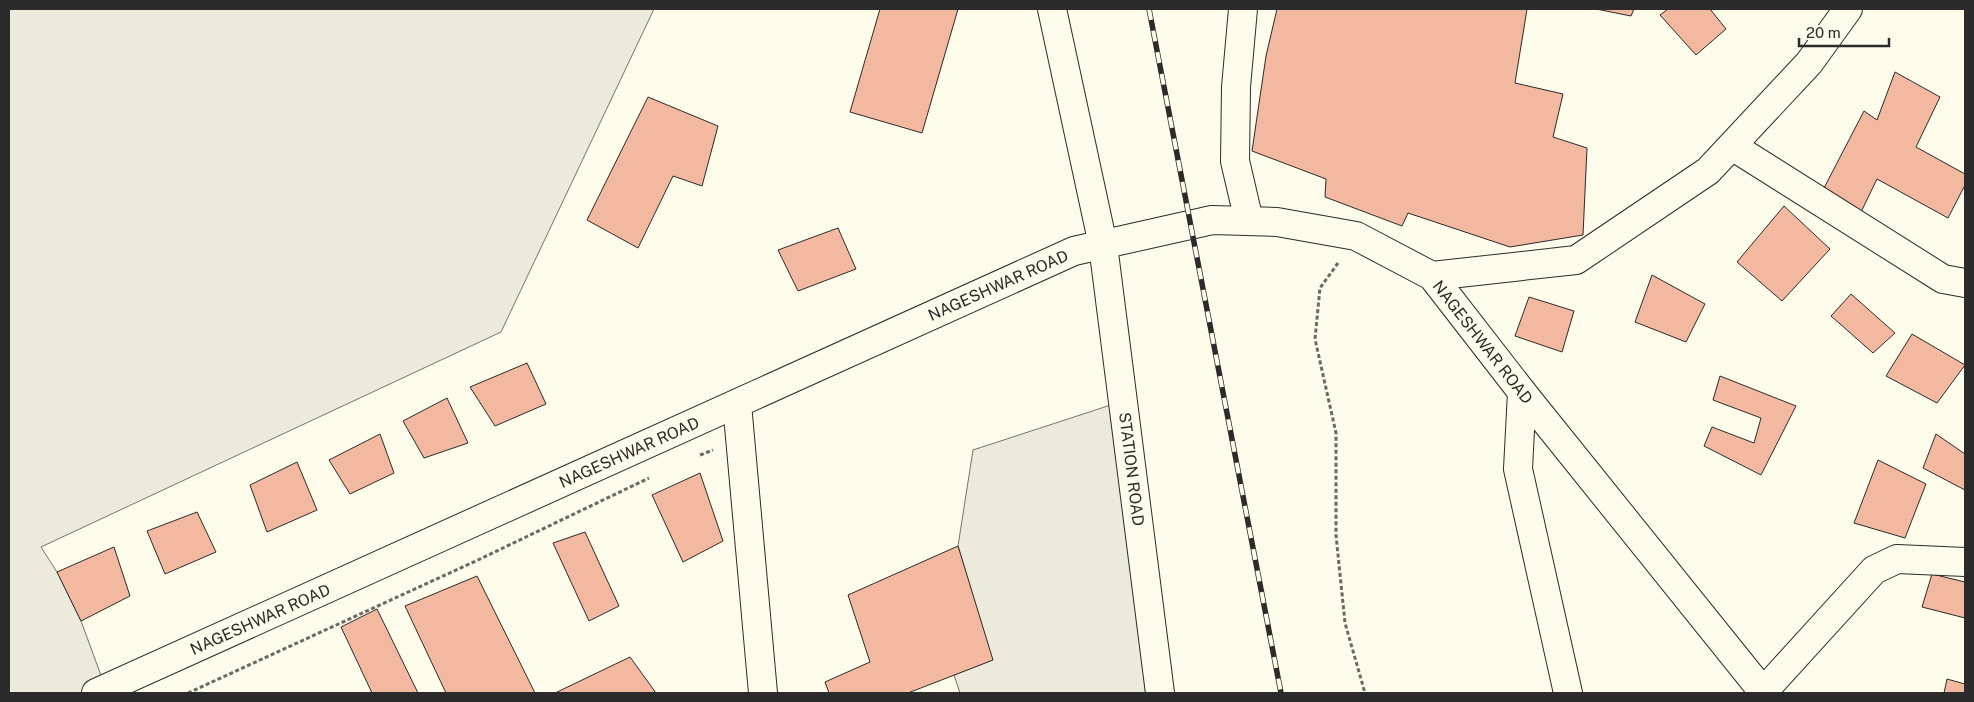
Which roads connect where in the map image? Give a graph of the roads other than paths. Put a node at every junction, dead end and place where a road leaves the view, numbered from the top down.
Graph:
1 (1052, 9) edge
2 (1243, 9) edge
3 (1848, 9) edge
4 (1732, 146) junction
5 (1249, 221) junction
6 (1103, 245) junction
7 (1432, 276) junction
8 (1965, 283) edge
9 (1522, 392) junction
10 (737, 404) junction
11 (1965, 562) edge
12 (96, 693) edge
13 (763, 693) edge
14 (1160, 693) edge
15 (1568, 693) edge
16 (1763, 693) edge

1 - 6 main road, STATION ROAD
2 - 5 main road
3 - 4 main road
4 - 7 main road
4 - 8 main road
5 - 6 main road, NAGESHWAR ROAD
5 - 7 main road, NAGESHWAR ROAD
6 - 10 main road, NAGESHWAR ROAD
6 - 14 main road, STATION ROAD
7 - 9 main road, NAGESHWAR ROAD
9 - 15 main road
9 - 16 main road, NAGESHWAR ROAD
10 - 12 main road, NAGESHWAR ROAD
10 - 13 main road
11 - 16 main road

